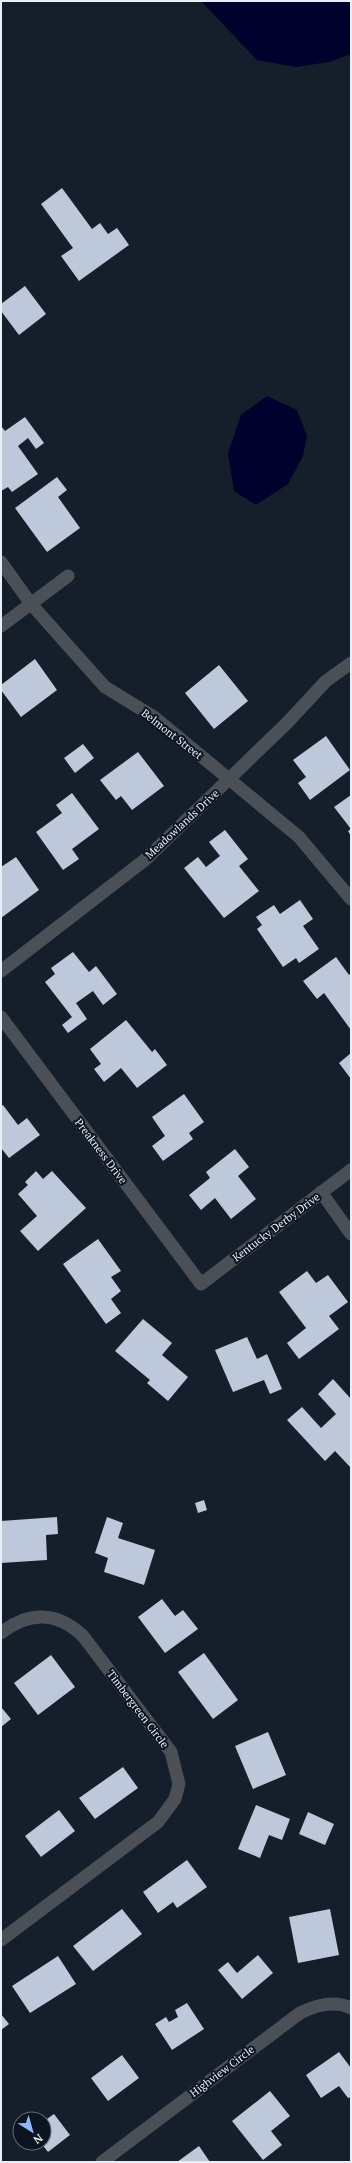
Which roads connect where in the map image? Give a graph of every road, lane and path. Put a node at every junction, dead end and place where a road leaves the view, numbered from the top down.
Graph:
1 (1, 562) edge
2 (68, 576) dead end
3 (31, 604) junction
4 (1, 626) edge
5 (351, 662) edge
6 (229, 780) junction
7 (351, 899) edge
8 (1, 971) edge
9 (1, 1017) edge
10 (351, 1170) edge
11 (320, 1192) junction
12 (351, 1234) edge
13 (200, 1284) joint
14 (1, 1633) edge
15 (1, 1940) edge
16 (351, 2008) edge
17 (102, 2162) edge

1 - 3 street, Belmont Street
2 - 3 street
3 - 4 street
3 - 6 street, Belmont Street
5 - 6 street, Meadowlands Drive
6 - 7 street, Belmont Street
6 - 8 street, Meadowlands Drive
9 - 13 street, Preakness Drive
10 - 11 street, Kentucky Derby Drive
11 - 12 street
11 - 13 street, Kentucky Derby Drive
14 - 15 street, Timbergreen Circle
16 - 17 street, Highview Circle

